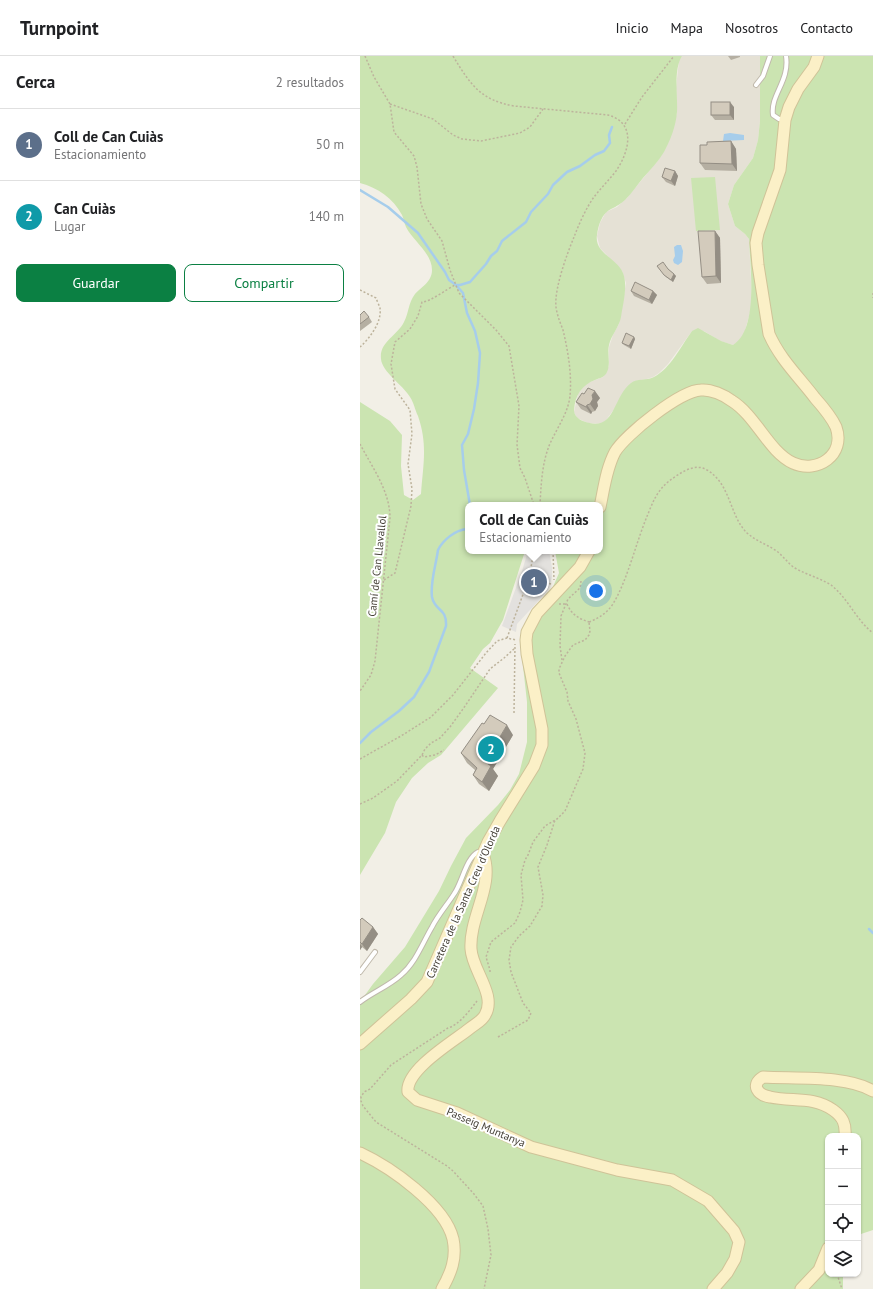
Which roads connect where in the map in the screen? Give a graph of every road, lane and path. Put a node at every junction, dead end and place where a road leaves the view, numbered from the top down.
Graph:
1 (365, 56) edge
2 (453, 56) edge
3 (674, 56) edge
4 (770, 56) edge
5 (786, 56) edge
6 (818, 56) edge
7 (756, 85) dead end
8 (390, 104) junction
9 (543, 110) junction
10 (785, 120) junction
11 (625, 124) junction
12 (455, 285) junction
13 (360, 290) edge
14 (873, 293) edge
15 (873, 298) edge
16 (360, 348) edge
17 (360, 444) edge
18 (533, 502) edge
19 (540, 502) edge
20 (601, 502) edge
21 (533, 554) edge
22 (553, 554) edge
23 (588, 554) edge
24 (529, 578) junction
25 (384, 580) junction
26 (573, 595) dead end
27 (567, 604) junction
28 (589, 622) junction
29 (873, 633) edge
30 (507, 638) junction
31 (516, 640) dead end
32 (562, 660) junction
33 (360, 691) edge
34 (514, 713) dead end
35 (444, 750) dead end
36 (422, 755) junction
37 (360, 759) edge
38 (360, 804) edge
39 (555, 820) junction
40 (483, 854) junction
41 (375, 952) dead end
42 (360, 972) edge
43 (486, 987) junction
44 (477, 1001) dead end
45 (360, 1002) edge
46 (498, 1037) dead end
47 (360, 1044) edge
48 (873, 1091) edge
49 (845, 1133) edge
50 (360, 1153) edge
51 (825, 1255) edge
52 (838, 1277) edge
53 (442, 1289) edge
54 (484, 1289) edge
55 (713, 1289) edge
56 (801, 1289) edge
57 (842, 1289) edge

1 - 8 path
2 - 9 path
3 - 11 path
4 - 7 lane
5 - 10 lane
6 - 10 main road
8 - 9 path
8 - 12 path
9 - 11 path
10 - 20 main road
11 - 19 path
12 - 18 path
12 - 25 path
13 - 16 path
14 - 15 path
17 - 25 path, Camí de Can Llavallol
21 - 24 path
22 - 24 path
23 - 40 main road, Carretera de la Santa Creu d'Olorda
24 - 30 path
25 - 33 path, Camí de Can Llavallol
26 - 27 path
27 - 28 path
27 - 32 path
28 - 29 path
28 - 32 path
30 - 31 path
30 - 37 path
32 - 39 path
34 - 36 path
35 - 36 path
36 - 38 path
39 - 43 path
39 - 46 path
40 - 43 main road, Passeig Muntanya
40 - 45 lane
40 - 47 main road, Carretera de la Santa Creu d'Olorda
41 - 42 lane
43 - 55 main road, Passeig Muntanya
44 - 54 path
48 - 49 main road
50 - 53 main road
51 - 56 main road
52 - 57 path

